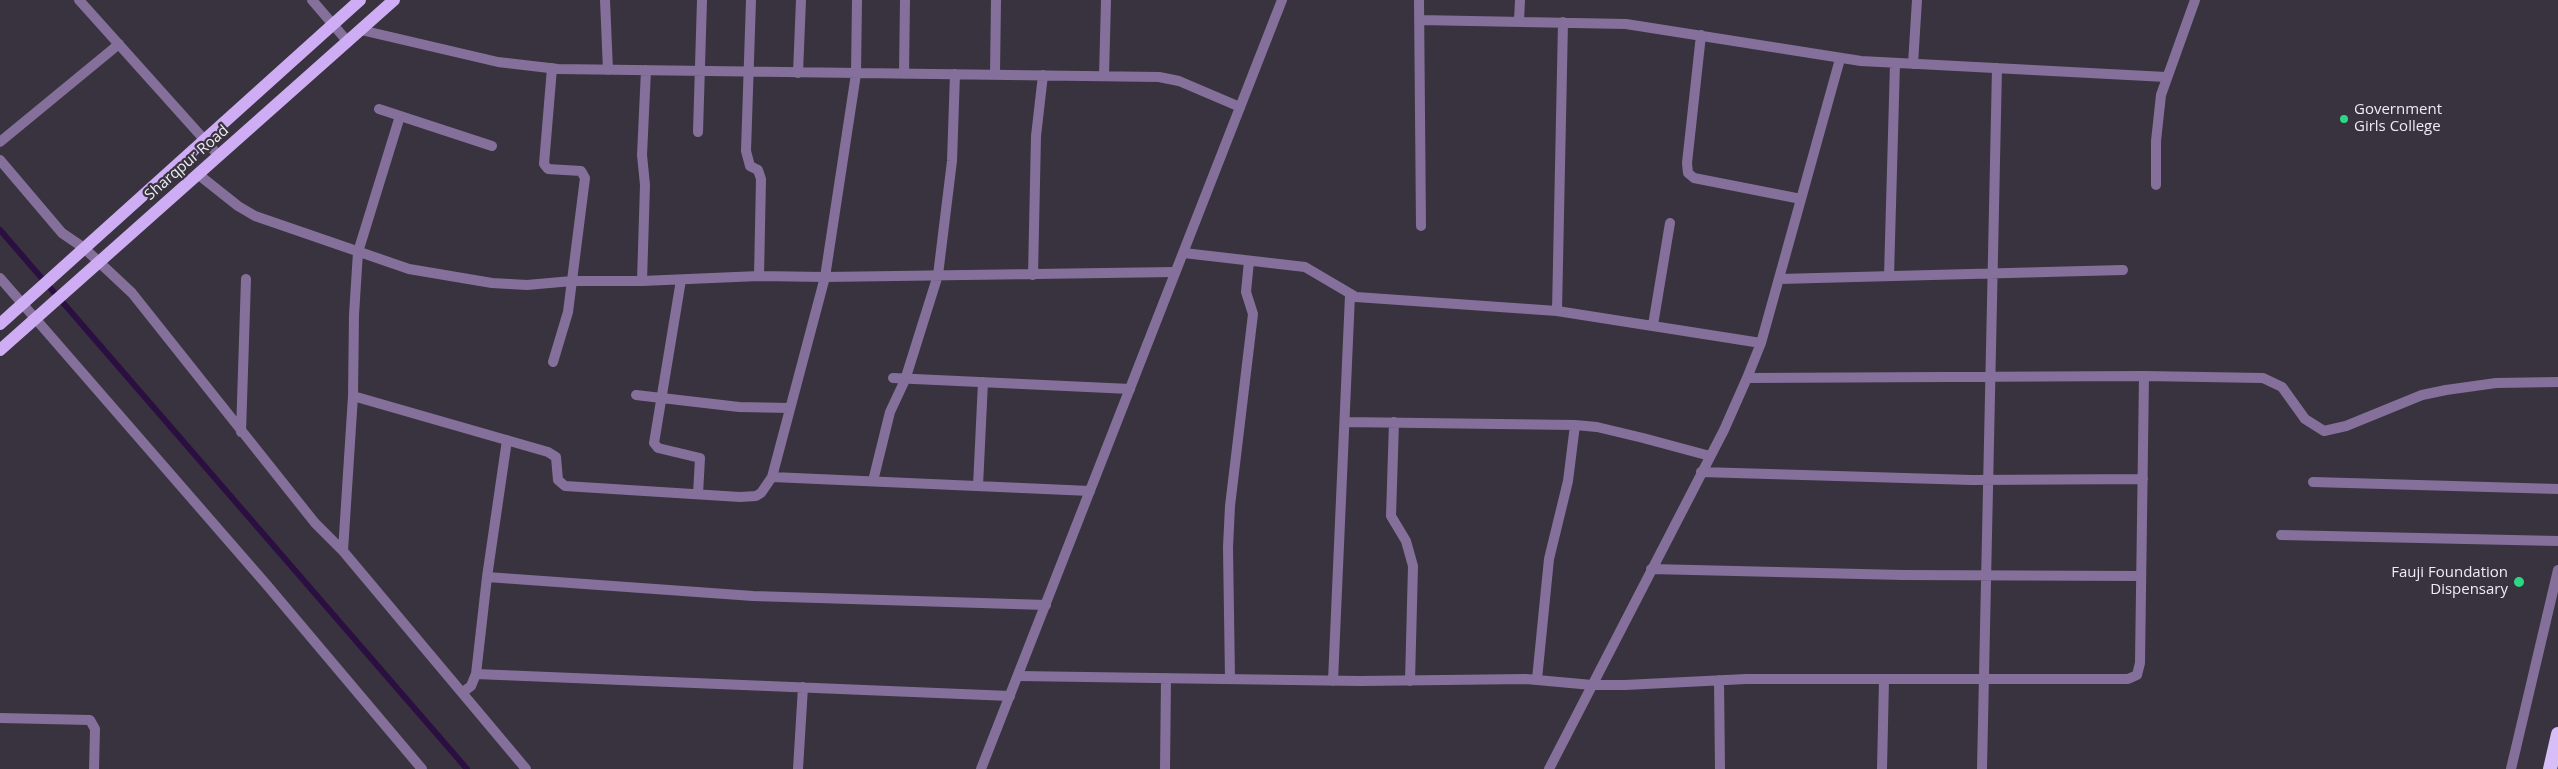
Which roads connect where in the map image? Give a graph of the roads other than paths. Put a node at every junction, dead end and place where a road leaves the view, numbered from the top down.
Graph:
1 (79, 0) edge
2 (312, 0) edge
3 (360, 0) edge
4 (394, 0) edge
5 (605, 0) edge
6 (702, 0) edge
7 (751, 0) edge
8 (801, 0) edge
9 (857, 0) edge
10 (905, 0) edge
11 (996, 0) edge
12 (1106, 0) edge
13 (1282, 0) edge
14 (1419, 0) edge
15 (1520, 0) edge
16 (1917, 0) edge
17 (2195, 0) edge
18 (1419, 20) junction
19 (1519, 22) junction
20 (1563, 22) junction
21 (332, 24) junction
22 (360, 30) junction
23 (1701, 35) junction
24 (348, 42) junction
25 (118, 44) junction
26 (1840, 59) junction
27 (1895, 63) junction
28 (1913, 64) junction
29 (552, 68) junction
30 (1997, 68) junction
31 (608, 70) junction
32 (646, 70) junction
33 (700, 71) junction
34 (749, 72) junction
35 (798, 73) junction
36 (856, 74) junction
37 (904, 74) junction
38 (955, 74) junction
39 (995, 74) junction
40 (1043, 75) junction
41 (1104, 76) junction
42 (2166, 77) junction
43 (1240, 107) junction
44 (379, 109) dead end
45 (400, 116) junction
46 (698, 132) dead end
47 (204, 140) junction
48 (0, 142) edge
49 (492, 146) dead end
50 (219, 156) junction
51 (0, 160) edge
52 (199, 175) junction
53 (2156, 185) dead end
54 (1801, 199) junction
55 (1670, 223) dead end
56 (1421, 226) dead end
57 (81, 250) junction
58 (358, 252) junction
59 (1184, 253) junction
60 (1249, 260) junction
61 (95, 265) junction
62 (2123, 270) dead end
63 (1175, 272) junction
64 (1992, 274) junction
65 (1033, 275) junction
66 (759, 276) junction
67 (938, 276) junction
68 (1889, 276) junction
69 (0, 278) edge
70 (825, 278) junction
71 (246, 279) dead end
72 (1779, 279) junction
73 (681, 280) junction
74 (572, 281) junction
75 (642, 281) junction
76 (1350, 295) junction
77 (24, 304) junction
78 (1557, 310) junction
79 (37, 318) junction
80 (0, 324) edge
81 (1653, 325) junction
82 (1761, 343) junction
83 (0, 350) edge
84 (553, 362) dead end
85 (2144, 376) junction
86 (1990, 377) junction
87 (893, 378) dead end
88 (1747, 378) junction
89 (904, 380) junction
90 (983, 382) junction
91 (2558, 382) edge
92 (1130, 389) junction
93 (636, 395) dead end
94 (353, 396) junction
95 (660, 399) junction
96 (790, 408) junction
97 (1345, 422) junction
98 (1394, 422) junction
99 (1575, 425) junction
100 (241, 432) junction
101 (507, 440) junction
102 (1710, 456) junction
103 (1701, 472) junction
104 (772, 477) junction
105 (1988, 479) junction
106 (2143, 479) junction
107 (873, 481) junction
108 (2313, 482) dead end
109 (978, 486) junction
110 (2558, 488) edge
111 (1090, 491) junction
112 (698, 494) junction
113 (2281, 535) dead end
114 (2558, 541) edge
115 (343, 551) junction
116 (1651, 570) junction
117 (2558, 570) edge
118 (1985, 575) junction
119 (2141, 576) junction
120 (486, 577) junction
121 (1046, 605) junction
122 (476, 674) junction
123 (1018, 676) junction
124 (1166, 678) junction
125 (1230, 679) junction
126 (1537, 679) junction
127 (1719, 680) junction
128 (1884, 680) junction
129 (1983, 680) junction
130 (1333, 681) junction
131 (1410, 681) junction
132 (1592, 685) junction
133 (803, 687) junction
134 (463, 692) junction
135 (1010, 696) junction
136 (0, 718) edge
137 (2558, 734) edge
138 (94, 769) edge
139 (422, 769) edge
140 (526, 769) edge
141 (798, 769) edge
142 (981, 769) edge
143 (1164, 769) edge
144 (1549, 769) edge
145 (1720, 769) edge
146 (1882, 769) edge
147 (1982, 769) edge
148 (2511, 769) edge
149 (2550, 769) edge

1 - 25 street
2 - 21 street
3 - 21 main road, Sharqpur Road
4 - 22 main road, Sharqpur Road
5 - 31 street
6 - 33 street
7 - 34 street
8 - 35 street
9 - 36 street
10 - 37 street
11 - 39 street
12 - 41 street
13 - 43 street
14 - 18 street
15 - 19 street
16 - 28 street
17 - 42 street
18 - 19 street
18 - 56 street
19 - 20 street
20 - 23 street
20 - 78 street
21 - 24 street
21 - 47 main road, Sharqpur Road
22 - 24 main road, Sharqpur Road
22 - 29 street
23 - 26 street
23 - 54 street
24 - 50 main road, Sharqpur Road
25 - 47 street
25 - 48 street
26 - 27 street
26 - 54 street
27 - 28 street
27 - 68 street
28 - 30 street
29 - 31 street
29 - 74 street
30 - 42 street
30 - 64 street
31 - 32 street
32 - 33 street
32 - 75 street
33 - 34 street
33 - 46 street
34 - 35 street
34 - 66 street
35 - 36 street
36 - 37 street
36 - 70 street
37 - 38 street
38 - 39 street
38 - 67 street
39 - 40 street
40 - 41 street
40 - 65 street
41 - 43 street
42 - 53 street
43 - 59 street
44 - 45 street
45 - 49 street
45 - 58 street
47 - 50 street
47 - 57 main road, Sharqpur Road
50 - 52 main road, Sharqpur Road
51 - 57 street
52 - 58 street
52 - 61 main road, Sharqpur Road
54 - 72 street
55 - 81 street
57 - 61 street
57 - 77 main road, Sharqpur Road
58 - 74 street
58 - 94 street
59 - 60 street
59 - 63 street
60 - 76 street
60 - 125 street
61 - 79 main road, Sharqpur Road
61 - 100 street
62 - 64 street
63 - 65 street
63 - 92 street
64 - 68 street
64 - 86 street
65 - 67 street
66 - 70 street
66 - 73 street
67 - 70 street
67 - 89 street
68 - 72 street
69 - 77 street
70 - 96 street
71 - 100 street
72 - 82 street
73 - 75 street
73 - 95 street
74 - 75 street
74 - 84 street
76 - 78 street
76 - 97 street
77 - 79 street
77 - 80 main road, Sharqpur Road
78 - 81 street
79 - 83 main road, Sharqpur Road
79 - 139 street
81 - 82 street
82 - 88 street
85 - 86 street
85 - 91 street
85 - 106 street
86 - 88 street
86 - 105 street
87 - 89 street
88 - 102 street
89 - 90 street
89 - 107 street
90 - 92 street
90 - 109 street
92 - 111 street
93 - 95 street
94 - 101 street
94 - 115 street
95 - 96 street
95 - 112 street
96 - 104 street
97 - 98 street
97 - 130 street
98 - 99 street
98 - 131 street
99 - 102 street
99 - 126 street
100 - 115 street
101 - 112 street
101 - 120 street
102 - 103 street
103 - 105 street
103 - 116 street
104 - 107 street
104 - 112 street
105 - 106 street
105 - 118 street
106 - 119 street
107 - 109 street
108 - 110 street
109 - 111 street
111 - 121 street
113 - 114 street
115 - 134 street
116 - 118 street
116 - 132 street
117 - 148 street
118 - 119 street
118 - 129 street
119 - 129 street
120 - 121 street
120 - 122 street
121 - 123 street
122 - 133 street
122 - 134 street
123 - 124 street
123 - 135 street
124 - 125 street
124 - 143 street
125 - 130 street
126 - 131 street
126 - 132 street
127 - 128 street
127 - 132 street
127 - 145 street
128 - 129 street
128 - 146 street
129 - 147 street
130 - 131 street
132 - 144 street
133 - 135 street
133 - 141 street
134 - 140 street
135 - 142 street
136 - 138 street
137 - 149 highway

